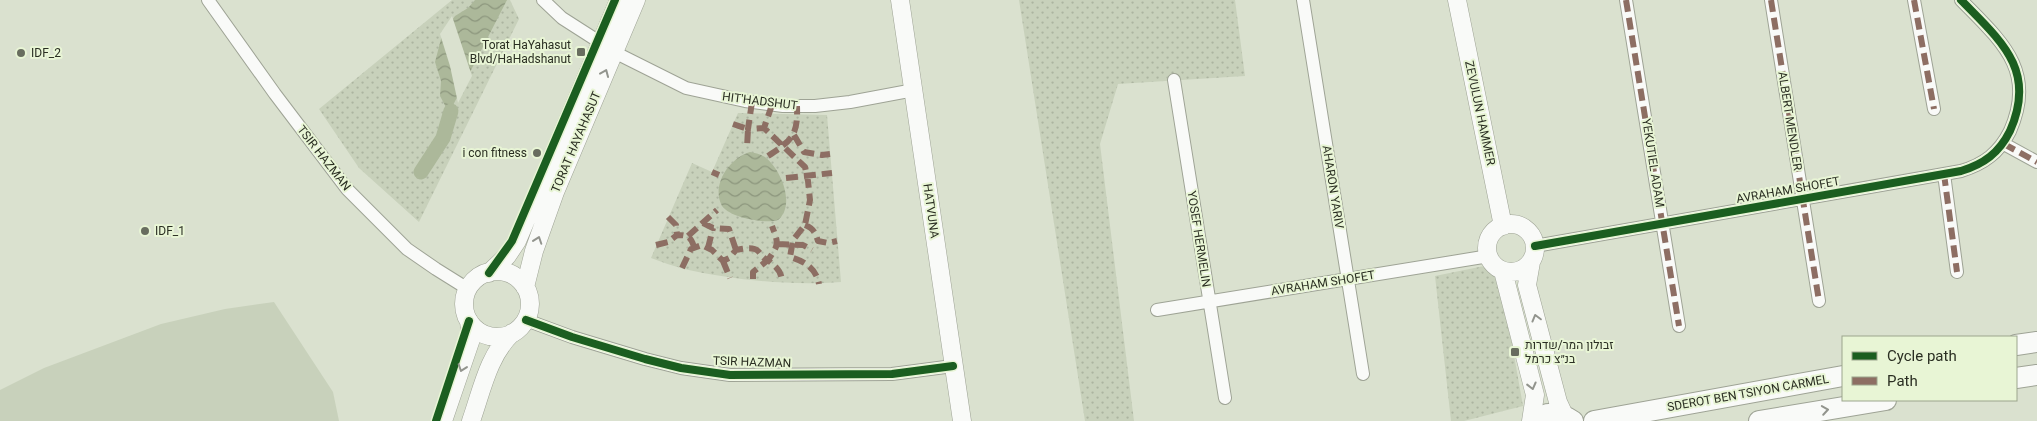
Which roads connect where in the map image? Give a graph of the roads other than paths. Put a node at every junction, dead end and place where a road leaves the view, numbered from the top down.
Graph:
1 (543, 0) edge
2 (619, 0) edge
3 (636, 0) edge
4 (900, 0) edge
5 (1303, 0) edge
6 (1457, 0) edge
7 (1626, 0) edge
8 (1771, 0) edge
9 (1914, 0) edge
10 (1962, 0) edge
11 (211, 1) edge
12 (608, 47) junction
13 (1174, 80) dead end
14 (914, 90) junction
15 (1934, 110) dead end
16 (2004, 144) junction
17 (2037, 162) edge
18 (1944, 174) junction
19 (1802, 199) junction
20 (1662, 224) junction
21 (1503, 226) junction
22 (1533, 254) junction
23 (1489, 256) junction
24 (1503, 270) junction
25 (489, 272) junction
26 (1956, 272) dead end
27 (1348, 279) junction
28 (525, 287) junction
29 (468, 289) junction
30 (1209, 301) junction
31 (1819, 301) dead end
32 (1156, 310) dead end
33 (526, 320) junction
34 (469, 321) junction
35 (1679, 326) dead end
36 (512, 333) junction
37 (2037, 342) edge
38 (2017, 345) edge
39 (953, 366) junction
40 (1364, 374) dead end
41 (2037, 374) edge
42 (1842, 376) edge
43 (2017, 378) edge
44 (1225, 398) dead end
45 (1880, 401) edge
46 (1569, 418) edge
47 (443, 421) edge
48 (471, 421) edge
49 (962, 421) edge
50 (1532, 421) edge
51 (1594, 421) edge
52 (1759, 421) edge

1 - 12 street, HIT'HADSHUT
2 - 12 street, TORAT HAYAHASUT
3 - 12 street, TORAT HAYAHASUT
4 - 14 street, HATVUNA
5 - 27 street, AHARON YARIV
6 - 21 street, ZEVULUN HAMMER
7 - 20 street, YEKUTIEL ADAM
8 - 19 street, ALBERT MENDLER
9 - 15 street
10 - 16 street, AVRAHAM SHOFET
11 - 29 street, TSIR HAZMAN
12 - 14 street, HIT'HADSHUT
12 - 25 street, TORAT HAYAHASUT
28 -> 12 street, TORAT HAYAHASUT
13 - 30 street, YOSEF HERMELIN
14 - 39 street, HATVUNA
16 - 17 street
16 - 18 street, AVRAHAM SHOFET
18 - 19 street, AVRAHAM SHOFET
18 - 26 street
19 - 20 street, AVRAHAM SHOFET
19 - 31 street, ALBERT MENDLER
20 - 22 street, AVRAHAM SHOFET
20 - 35 street, YEKUTIEL ADAM
21 - 22 street
21 - 23 street
22 - 24 street
46 -> 22 street
23 - 24 street
23 - 27 street, AVRAHAM SHOFET
24 -> 50 street
25 - 28 street
25 - 29 street
27 - 30 street, AVRAHAM SHOFET
27 - 40 street, AHARON YARIV
28 - 33 street
29 - 34 street
30 - 32 street, AVRAHAM SHOFET
30 - 44 street, YOSEF HERMELIN
33 - 36 street
33 - 39 street, TSIR HAZMAN
34 - 36 street
34 -> 47 street
36 - 48 street
37 - 38 main road
39 - 49 street, HATVUNA
41 - 43 main road
42 - 51 main road, SDEROT BEN TSIYON CARMEL
52 -> 45 main road
46 - 50 main road

